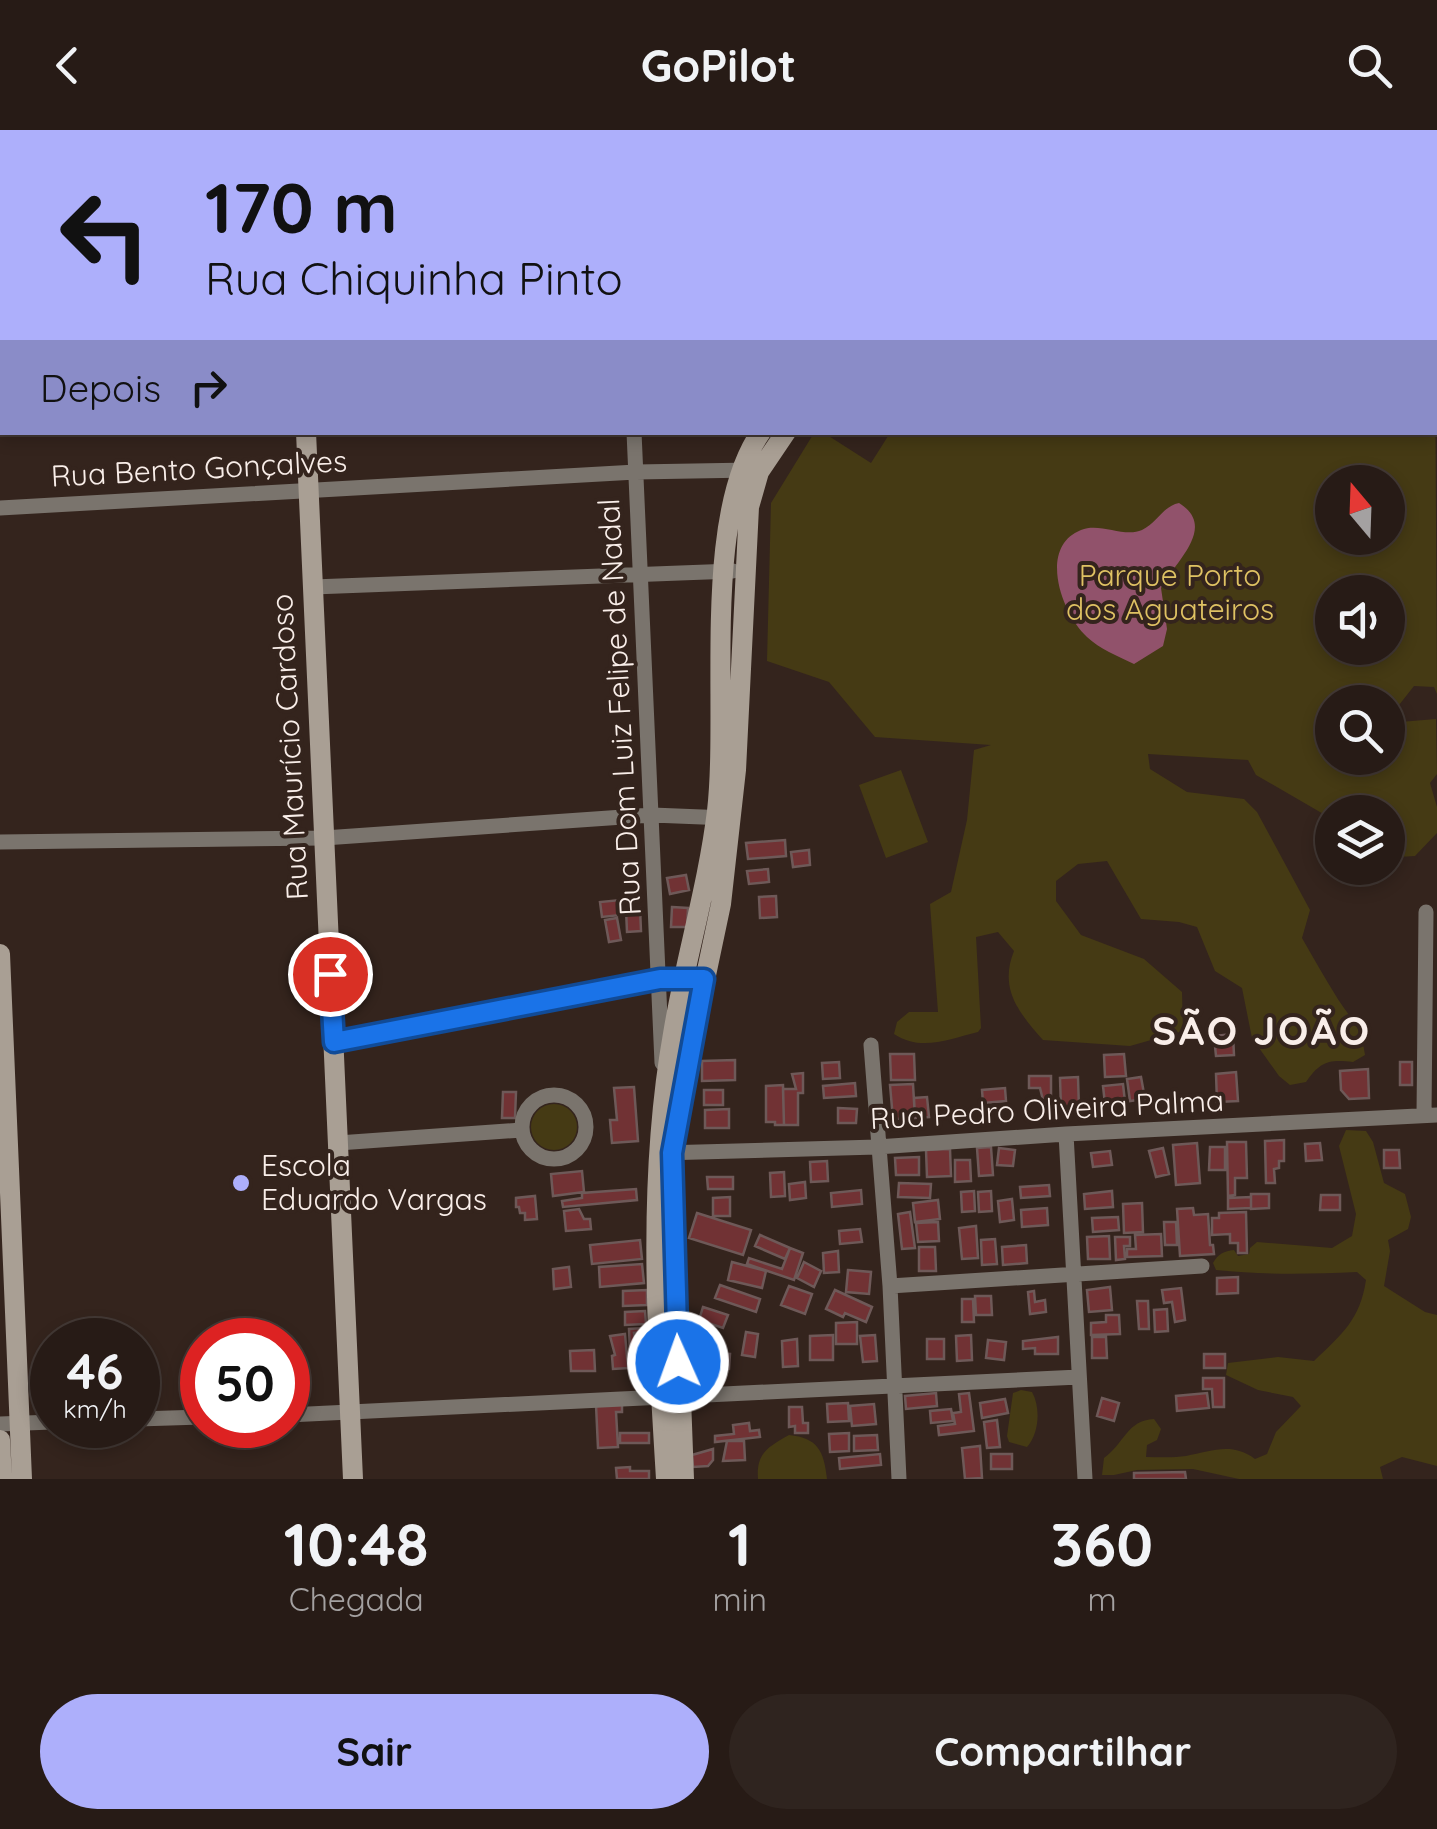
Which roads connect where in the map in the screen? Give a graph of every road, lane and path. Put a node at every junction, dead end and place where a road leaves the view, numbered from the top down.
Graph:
1 (306, 435) edge
2 (634, 435) edge
3 (759, 435) edge
4 (783, 435) edge
5 (750, 470) junction
6 (636, 472) junction
7 (309, 490) junction
8 (0, 508) edge
9 (734, 571) junction
10 (641, 576) junction
11 (313, 587) junction
12 (652, 815) junction
13 (723, 818) junction
14 (324, 838) junction
15 (0, 842) edge
16 (1426, 912) dead end
17 (0, 954) edge
18 (695, 978) junction
19 (660, 979) junction
20 (682, 1037) junction
21 (334, 1042) junction
22 (871, 1046) dead end
23 (1430, 1115) edge
24 (664, 1116) junction
25 (522, 1130) junction
26 (1066, 1134) junction
27 (338, 1143) junction
28 (877, 1147) junction
29 (666, 1153) junction
30 (1202, 1266) dead end
31 (1073, 1273) junction
32 (890, 1286) junction
33 (1079, 1377) junction
34 (894, 1387) junction
35 (670, 1397) junction
36 (350, 1412) junction
37 (310, 1413) edge
38 (10, 1423) edge
39 (0, 1440) edge
40 (2, 1479) edge
41 (22, 1479) edge
42 (353, 1479) edge
43 (666, 1479) edge
44 (684, 1479) edge
45 (899, 1479) edge
46 (1085, 1479) edge

1 - 7 main road, Rua Maurício Cardoso
2 - 6 street, Rua Dom Luiz Felipe de Nadal
3 - 5 main road
4 - 5 main road
5 - 6 street, Rua Bento Gonçalves
5 - 9 main road
6 - 7 street, Rua Bento Gonçalves
6 - 10 street, Rua Dom Luiz Felipe de Nadal
7 - 8 street, Rua Bento Gonçalves
7 - 11 main road, Rua Maurício Cardoso
9 - 10 street
9 - 13 main road
10 - 11 street
10 - 12 street, Rua Dom Luiz Felipe de Nadal
11 - 14 main road, Rua Maurício Cardoso
12 - 13 street
12 - 14 street
12 - 19 street, Rua Dom Luiz Felipe de Nadal
13 - 18 main road
14 - 15 street
14 - 21 main road, Rua Maurício Cardoso
16 - 23 street
17 - 38 main road
18 - 19 street
18 - 20 main road
19 - 20 street, Rua Dom Luiz Felipe de Nadal
19 - 21 street
19 - 24 street, Rua Dom Luiz Felipe de Nadal
20 - 24 main road
20 - 29 main road
21 - 27 main road, Rua Maurício Cardoso
22 - 28 street
23 - 26 street, Rua Pedro Oliveira Palma
24 - 29 main road
25 - 25 street
25 - 27 street
26 - 28 street, Rua Pedro Oliveira Palma
26 - 31 street
27 - 36 main road, Rua Maurício Cardoso
28 - 29 street, Rua Pedro Oliveira Palma
28 - 32 street
29 - 35 main road
30 - 31 street
31 - 32 street
31 - 33 street
32 - 34 street
33 - 34 street
33 - 46 street
34 - 35 street
34 - 45 street
35 - 36 street
35 - 43 main road
35 - 44 main road
36 - 37 street
36 - 42 main road, Rua Maurício Cardoso
38 - 41 main road
39 - 40 main road

